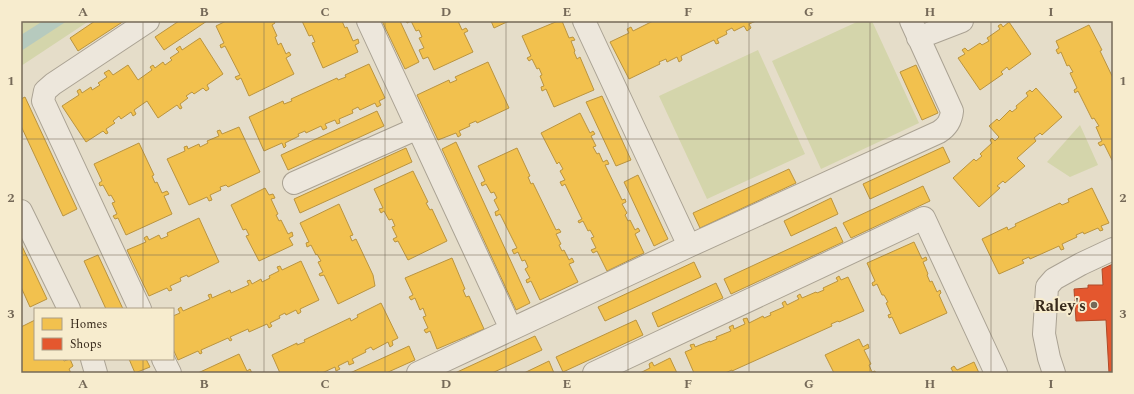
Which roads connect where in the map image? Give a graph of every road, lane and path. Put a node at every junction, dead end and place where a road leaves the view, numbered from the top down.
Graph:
1 (148, 21) edge
2 (368, 21) edge
3 (584, 21) edge
4 (962, 21) edge
5 (914, 29) edge
6 (418, 128) junction
7 (294, 183) dead end
8 (21, 211) edge
9 (689, 246) junction
10 (1113, 249) edge
11 (69, 308) edge
12 (140, 308) edge
13 (511, 329) junction
14 (92, 360) edge
15 (164, 360) edge
16 (96, 373) edge
17 (170, 373) edge
18 (418, 373) edge
19 (594, 373) edge
20 (996, 373) edge
21 (1054, 373) edge

1 - 12 lane
2 - 6 lane
3 - 9 lane
4 - 5 lane
5 - 9 lane
6 - 7 lane
6 - 13 lane
8 - 11 lane
9 - 13 lane
10 - 21 lane
13 - 18 lane
14 - 16 lane
15 - 17 lane
19 - 20 lane

